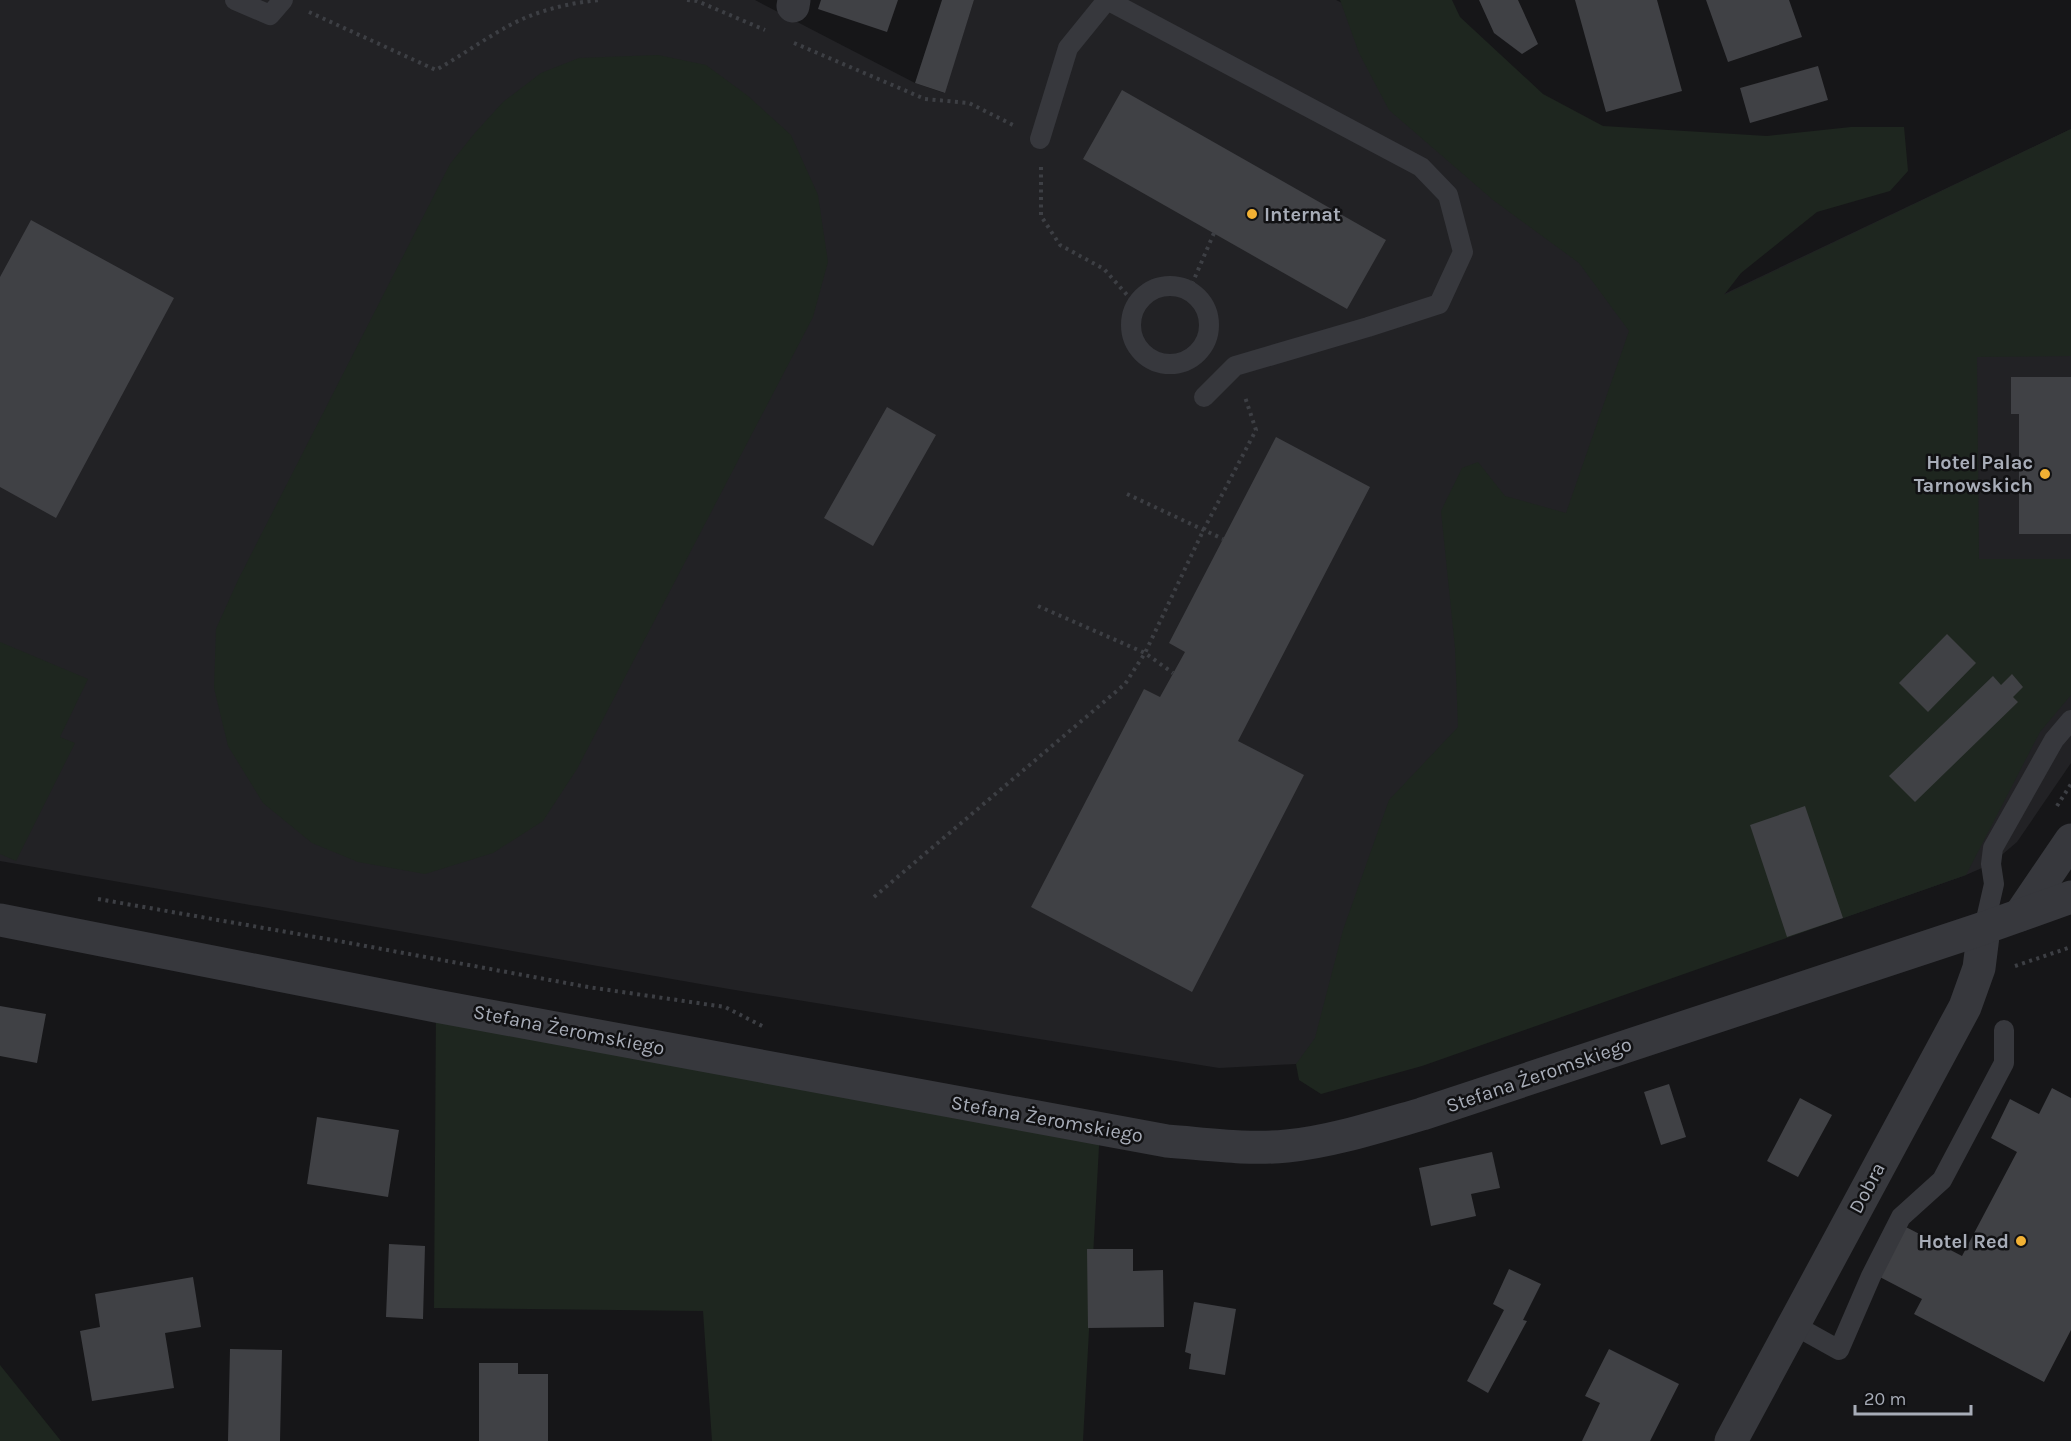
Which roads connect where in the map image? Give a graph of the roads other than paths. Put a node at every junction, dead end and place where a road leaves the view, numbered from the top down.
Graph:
1 (235, 0) edge
2 (283, 0) edge
3 (1040, 139) road end
4 (1189, 291) joint
5 (1204, 397) dead end
6 (2071, 720) edge
7 (2071, 840) edge
8 (2071, 897) edge
9 (2020, 915) junction
10 (0, 920) edge
11 (1984, 928) junction
12 (2004, 1030) dead end
13 (1794, 1325) junction
14 (1731, 1441) edge

1 - 2 lane
3 - 5 lane
4 - 4 lane
6 - 11 lane
7 - 9 street
8 - 9 street, Stefana Żeromskiego
9 - 11 street, Stefana Żeromskiego
10 - 11 street, Stefana Żeromskiego
11 - 13 street, Dobra
12 - 13 lane
13 - 14 street, Dobra

